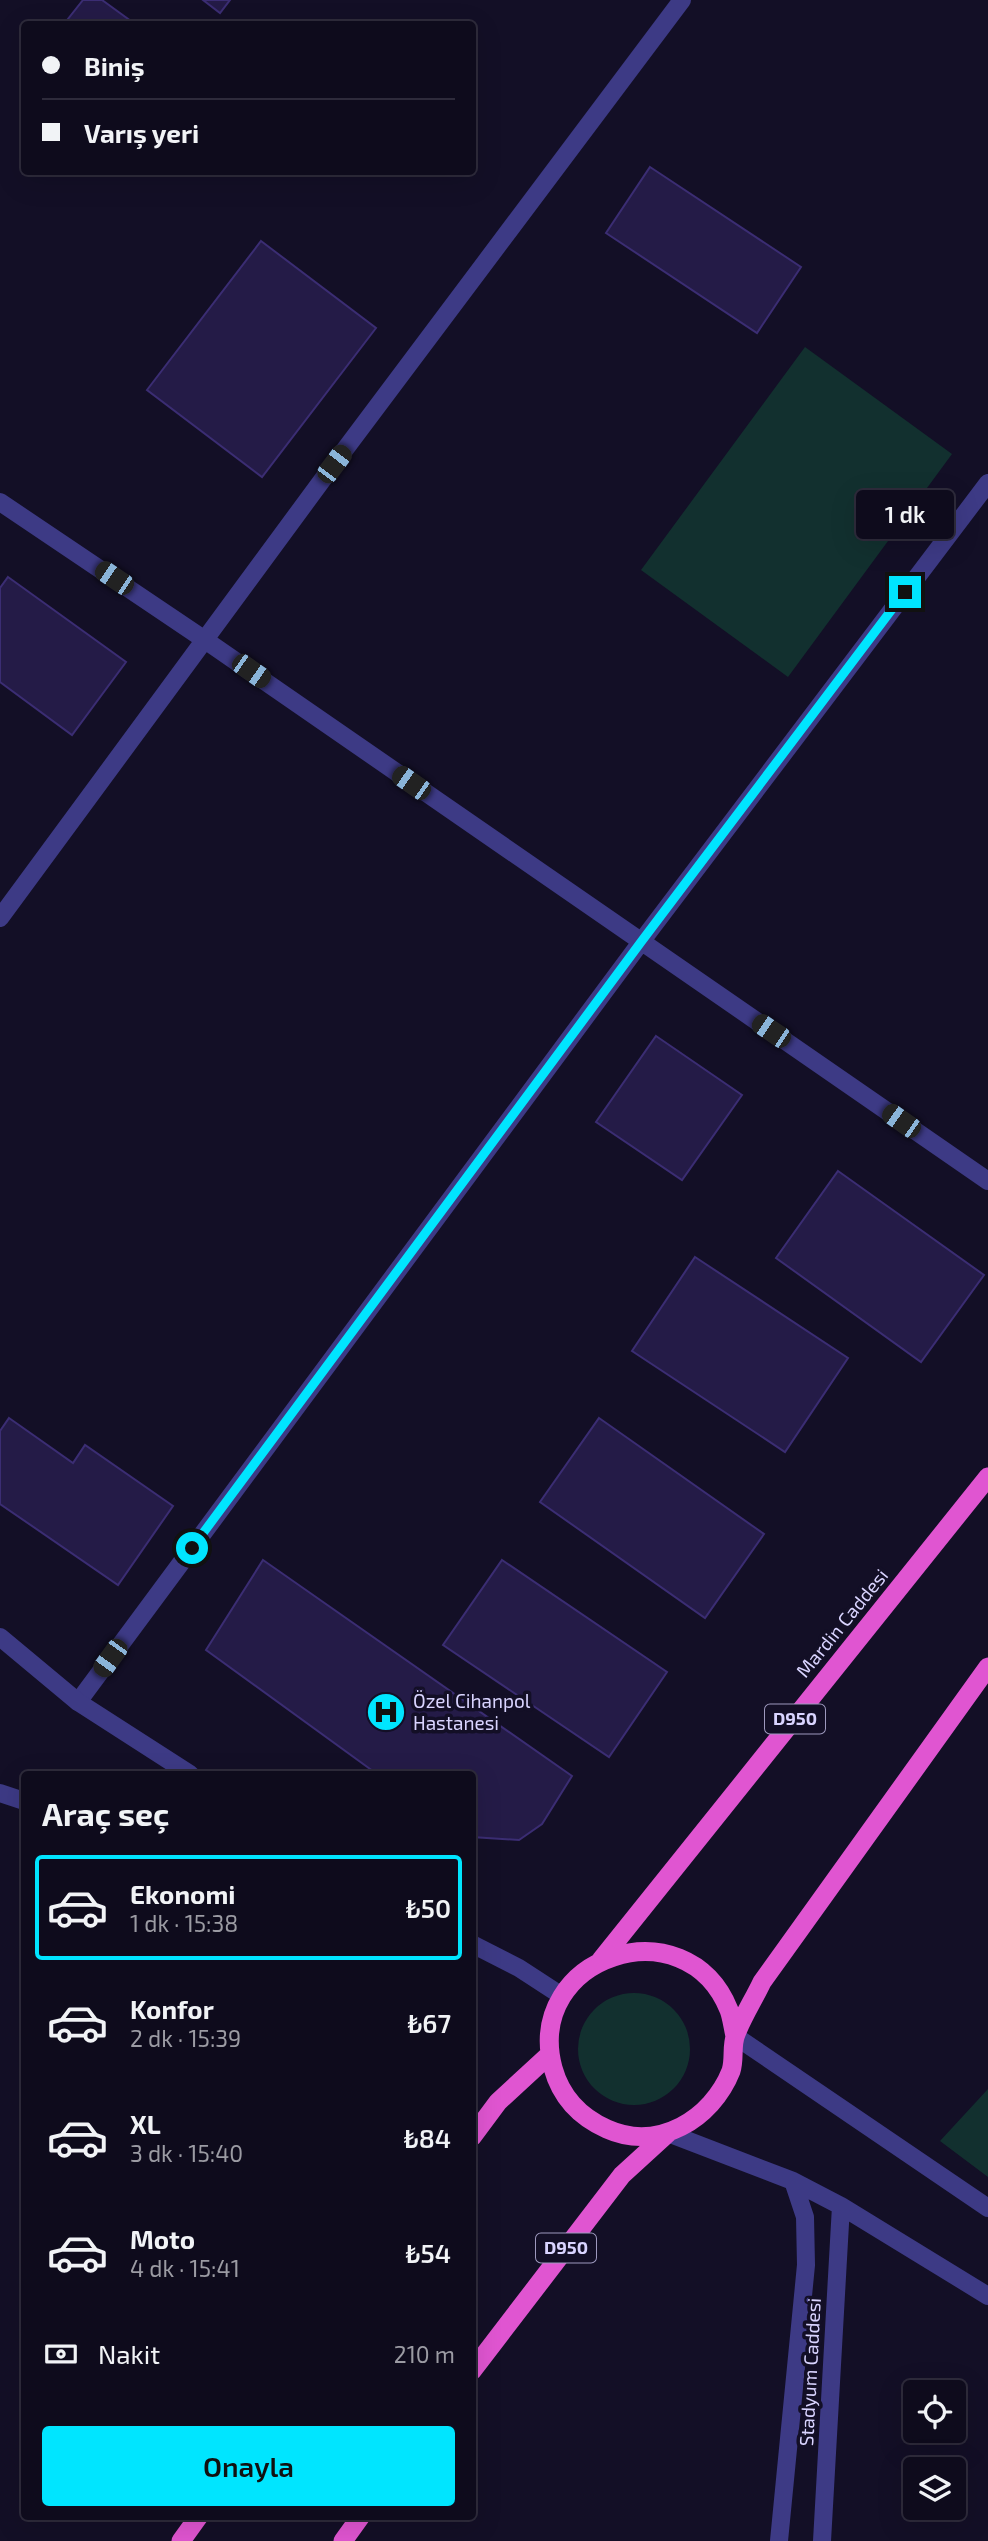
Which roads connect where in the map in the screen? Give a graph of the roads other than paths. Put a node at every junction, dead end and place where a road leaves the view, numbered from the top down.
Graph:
1 (682, 0) edge
2 (988, 483) edge
3 (0, 502) edge
4 (205, 640) junction
5 (0, 918) edge
6 (641, 942) junction
7 (988, 1181) edge
8 (988, 1477) edge
9 (0, 1637) edge
10 (988, 1667) edge
11 (78, 1702) junction
12 (185, 1771) edge
13 (0, 1793) edge
14 (21, 1800) edge
15 (476, 1946) edge
16 (601, 1960) junction
17 (562, 1996) junction
18 (735, 2036) junction
19 (550, 2055) junction
20 (476, 2132) edge
21 (668, 2133) junction
22 (793, 2181) junction
23 (841, 2206) junction
24 (988, 2208) edge
25 (988, 2296) edge
26 (476, 2366) edge
27 (196, 2520) edge
28 (358, 2520) edge
29 (181, 2541) edge
30 (343, 2541) edge
31 (779, 2541) edge
32 (822, 2541) edge

1 - 4 street
2 - 6 street
3 - 4 street
4 - 5 street
4 - 6 street
6 - 7 street
6 - 11 street
8 - 16 highway, Mardin Caddesi / D950
9 - 11 street
10 - 18 highway, Mardin Caddesi
11 - 12 street
13 - 14 street
15 - 17 street
16 - 17 highway, Mardin Caddesi
16 - 18 highway, Mardin Caddesi
17 - 19 highway, Mardin Caddesi
18 - 21 highway, Mardin Caddesi
18 - 24 street
19 - 20 highway
19 - 21 highway, Mardin Caddesi
21 - 22 street
21 - 26 highway, Mardin Caddesi / D950
22 - 23 street
22 - 31 street
23 - 25 street
23 - 32 street, Stadyum Caddesi
27 - 29 highway
28 - 30 highway

